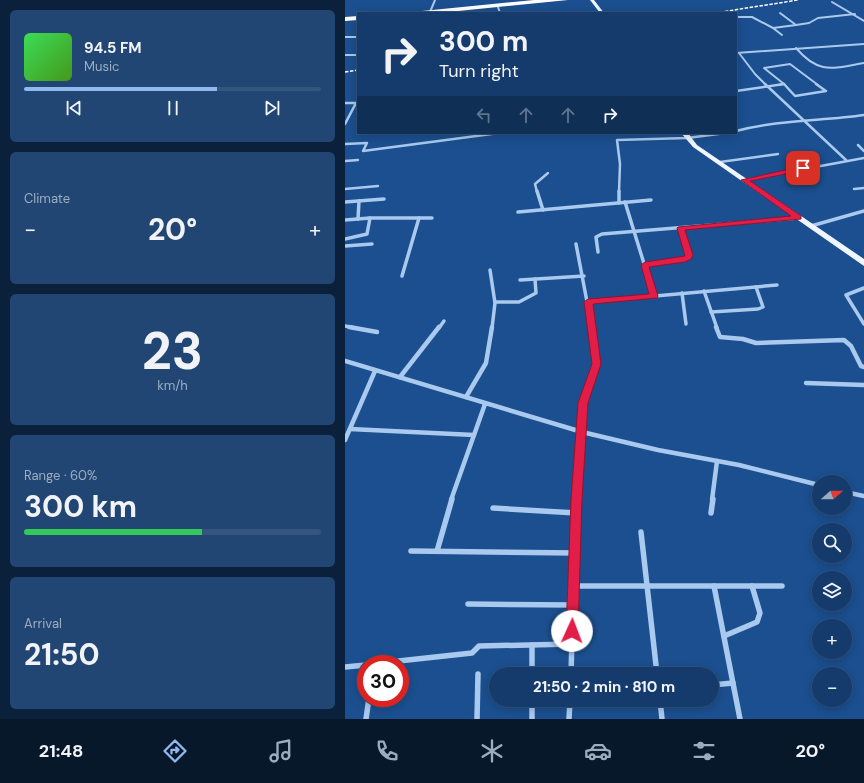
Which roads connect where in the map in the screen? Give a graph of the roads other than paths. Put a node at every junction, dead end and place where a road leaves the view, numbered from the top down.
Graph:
1 (435, 0) edge
2 (551, 0) edge
3 (565, 0) edge
4 (592, 0) edge
5 (832, 2) dead end
6 (498, 7) junction
7 (433, 12) edge
8 (442, 12) edge
9 (444, 12) edge
10 (500, 12) edge
11 (601, 12) edge
12 (780, 13) dead end
13 (855, 14) junction
14 (357, 17) edge
15 (737, 17) edge
16 (345, 18) edge
17 (864, 21) edge
18 (796, 25) junction
19 (773, 28) junction
20 (782, 35) dead end
21 (345, 37) edge
22 (357, 37) edge
23 (864, 44) edge
24 (796, 48) junction
25 (737, 53) edge
26 (345, 55) edge
27 (357, 55) edge
28 (864, 63) edge
29 (784, 84) junction
30 (768, 86) junction
31 (737, 91) edge
32 (345, 103) edge
33 (357, 103) edge
34 (864, 115) edge
35 (346, 120) edge
36 (806, 122) junction
37 (345, 124) edge
38 (737, 131) edge
39 (491, 134) edge
40 (712, 134) edge
41 (685, 136) edge
42 (345, 144) edge
43 (858, 145) dead end
44 (864, 151) edge
45 (778, 154) dead end
46 (864, 158) edge
47 (358, 160) dead end
48 (846, 160) junction
49 (345, 161) edge
50 (720, 162) junction
51 (548, 173) dead end
52 (745, 180) junction
53 (378, 186) dead end
54 (864, 188) edge
55 (345, 189) edge
56 (854, 189) dead end
57 (384, 199) dead end
58 (651, 200) dead end
59 (359, 201) junction
60 (345, 202) edge
61 (625, 202) junction
62 (619, 203) junction
63 (543, 210) junction
64 (864, 211) edge
65 (518, 212) dead end
66 (370, 218) junction
67 (419, 218) junction
68 (432, 218) dead end
69 (798, 218) junction
70 (358, 219) junction
71 (345, 220) edge
72 (810, 226) junction
73 (681, 228) junction
74 (635, 232) junction
75 (345, 239) edge
76 (372, 244) dead end
77 (576, 244) dead end
78 (345, 246) edge
79 (598, 252) dead end
80 (864, 263) edge
81 (645, 265) junction
82 (490, 270) dead end
83 (402, 276) dead end
84 (584, 276) junction
85 (535, 279) junction
86 (520, 280) dead end
87 (777, 285) dead end
88 (756, 287) junction
89 (864, 288) edge
90 (704, 291) junction
91 (682, 294) junction
92 (654, 296) junction
93 (495, 302) junction
94 (588, 302) junction
95 (711, 312) junction
96 (444, 321) dead end
97 (686, 324) dead end
98 (864, 324) edge
99 (345, 326) edge
100 (377, 332) dead end
101 (345, 361) edge
102 (864, 367) edge
103 (375, 371) junction
104 (400, 377) junction
105 (806, 383) dead end
106 (864, 384) edge
107 (465, 397) junction
108 (485, 404) junction
109 (350, 429) junction
110 (582, 432) junction
111 (474, 435) junction
112 (345, 440) edge
113 (717, 461) junction
114 (812, 483) edge
115 (852, 493) edge
116 (864, 496) edge
117 (493, 508) dead end
118 (576, 513) junction
119 (711, 513) dead end
120 (641, 532) dead end
121 (411, 551) dead end
122 (437, 551) junction
123 (575, 553) junction
124 (574, 586) junction
125 (647, 586) junction
126 (714, 586) junction
127 (752, 586) junction
128 (782, 586) dead end
129 (468, 604) dead end
130 (573, 605) junction
131 (723, 636) junction
132 (532, 644) junction
133 (572, 644) junction
134 (409, 660) edge
135 (357, 666) edge
136 (345, 667) edge
137 (532, 667) edge
138 (571, 667) edge
139 (656, 667) edge
140 (478, 674) dead end
141 (733, 683) junction
142 (719, 684) edge
143 (368, 707) edge
144 (532, 707) edge
145 (570, 707) edge
146 (661, 707) edge
147 (366, 719) edge
148 (477, 719) edge
149 (532, 719) edge
150 (569, 719) edge
151 (662, 719) edge
152 (740, 719) edge

1 - 7 street
2 - 8 highway
3 - 6 highway
4 - 11 main road
5 - 13 street
6 - 9 highway
6 - 10 street
12 - 18 street
13 - 17 street
13 - 18 street
14 - 16 highway
15 - 19 street
18 - 19 street
19 - 20 street
21 - 22 street
23 - 24 street
24 - 25 street
24 - 28 street
25 - 30 street
26 - 27 street
29 - 29 street
29 - 30 street
30 - 31 street
30 - 36 street
32 - 33 street
33 - 35 street
34 - 36 street
35 - 37 street
36 - 38 street
36 - 48 street
39 - 42 street
40 - 41 street
41 - 50 main road
41 - 62 street
43 - 44 street
45 - 50 street
46 - 48 street
47 - 49 street
48 - 52 street
50 - 52 main road
51 - 63 street
52 - 69 main road
53 - 55 street
54 - 56 street
57 - 59 street
58 - 61 street
59 - 60 street
59 - 70 street
61 - 62 street
61 - 74 street
62 - 63 street
63 - 65 street
64 - 72 street
66 - 67 street
66 - 70 street
66 - 75 street
67 - 68 street
67 - 83 street
69 - 72 main road
69 - 73 street
70 - 71 street
72 - 80 main road
73 - 74 street
73 - 81 street
74 - 79 street
74 - 81 street
76 - 78 street
77 - 84 street
81 - 92 street
82 - 93 street
84 - 85 street
84 - 94 street
85 - 86 street
85 - 93 street
87 - 88 street
88 - 90 street
88 - 95 street
89 - 98 street
90 - 91 street
90 - 95 street
91 - 92 street
91 - 97 street
92 - 94 street
93 - 107 street
94 - 110 street
95 - 102 street
96 - 104 street
99 - 100 street
101 - 103 street
103 - 104 street
103 - 109 street
104 - 107 street
105 - 106 street
107 - 108 street
108 - 110 street
108 - 111 street
109 - 111 street
109 - 112 street
110 - 113 street
110 - 118 street
111 - 122 street
113 - 114 street
113 - 119 street
115 - 116 street
117 - 118 street
118 - 123 street
120 - 125 street
121 - 122 street
122 - 123 street
123 - 124 street
124 - 125 street
124 - 130 street
125 - 126 street
125 - 139 street
126 - 127 street
126 - 131 street
127 - 128 street
127 - 131 street
129 - 130 street
130 - 133 street
131 - 141 street
132 - 133 street
132 - 134 street
132 - 137 street
133 - 138 street
135 - 136 street
140 - 148 street
141 - 142 street
141 - 152 street
143 - 147 street
144 - 149 street
145 - 150 street
146 - 151 street

